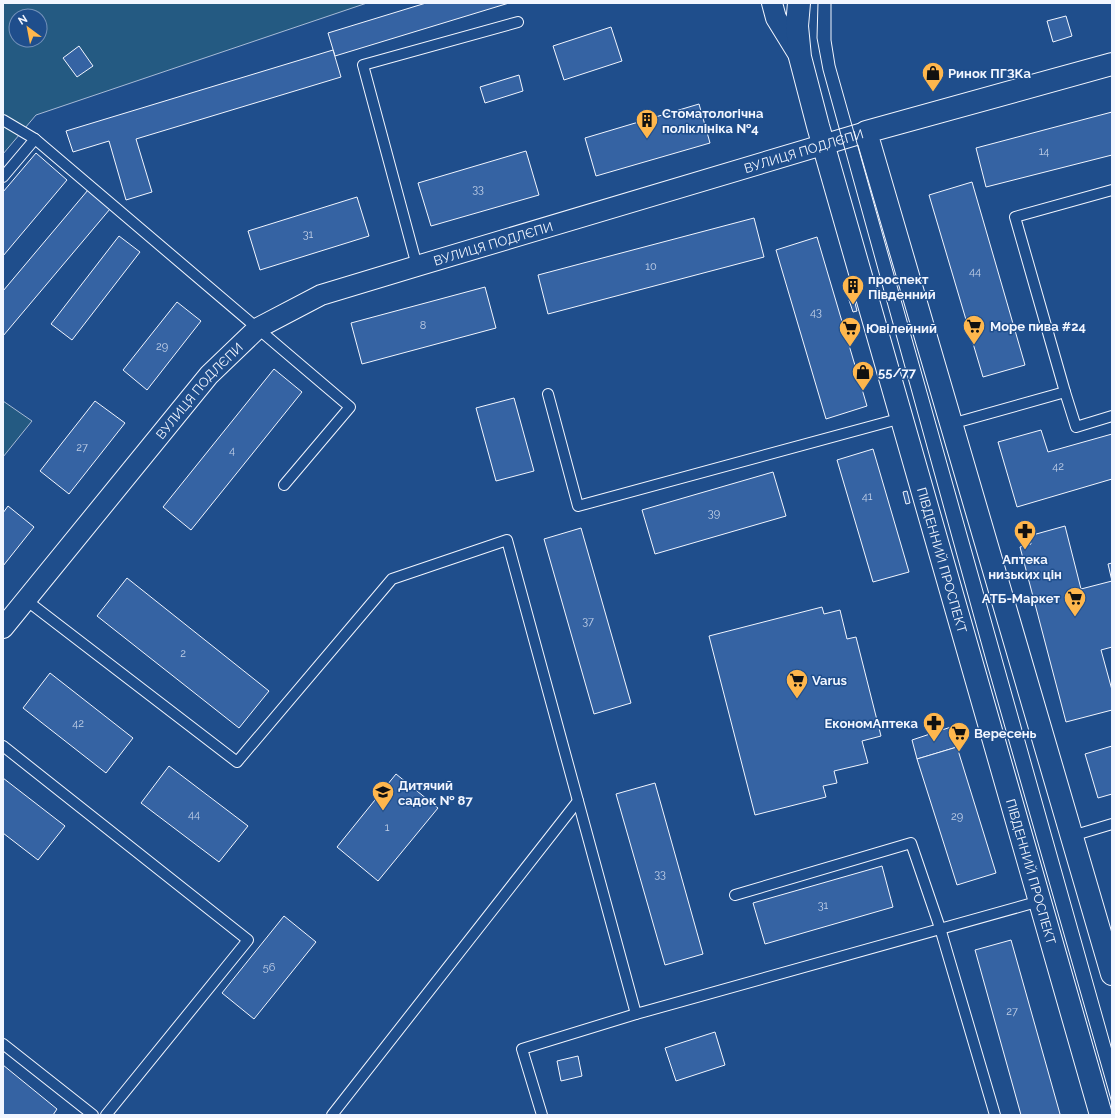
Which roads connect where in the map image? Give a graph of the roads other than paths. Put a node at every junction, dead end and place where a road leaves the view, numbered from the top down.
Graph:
1 (772, 3) edge
2 (799, 3) edge
3 (518, 22) dead end
4 (800, 57) junction
5 (1112, 64) edge
6 (3, 120) edge
7 (866, 132) junction
8 (34, 139) junction
9 (823, 145) junction
10 (3, 177) edge
11 (1112, 190) edge
12 (417, 266) junction
13 (258, 328) junction
14 (1065, 392) junction
15 (548, 394) dead end
16 (1112, 416) edge
17 (902, 418) junction
18 (951, 424) junction
19 (284, 485) dead end
20 (26, 600) junction
21 (3, 628) edge
22 (3, 746) edge
23 (578, 801) junction
24 (1112, 824) edge
25 (1072, 836) junction
26 (735, 895) dead end
27 (1040, 901) junction
28 (940, 928) junction
29 (1112, 974) edge
30 (636, 1014) junction
31 (3, 1044) edge
32 (93, 1115) edge
33 (106, 1115) edge
34 (332, 1115) edge
35 (542, 1115) edge
36 (995, 1115) edge
37 (1101, 1115) edge

1 - 4 street
2 - 4 main road, ПІВДЕННИЙ ПРОСПЕКТ
3 - 12 lane
4 - 9 main road, ПІВДЕННИЙ ПРОСПЕКТ
5 - 7 main road, ВУЛИЦЯ ПОДЛЄПИ
6 - 8 lane
7 - 9 street, ВУЛИЦЯ ПОДЛЄПИ
7 - 18 main road
8 - 10 lane
8 - 13 lane
9 - 12 street, ВУЛИЦЯ ПОДЛЄПИ
9 - 17 main road, ПІВДЕННИЙ ПРОСПЕКТ
11 - 14 lane
12 - 13 street, ВУЛИЦЯ ПОДЛЄПИ
13 - 19 lane
13 - 20 street, ВУЛИЦЯ ПОДЛЄПИ
14 - 16 lane
14 - 18 lane
15 - 17 lane
17 - 27 main road, ПІВДЕННИЙ ПРОСПЕКТ
18 - 25 main road
20 - 21 street, ВУЛИЦЯ ПОДЛЄПИ
20 - 23 lane
22 - 33 lane
23 - 30 lane
23 - 34 lane
24 - 25 lane
25 - 29 main road
26 - 28 lane
27 - 28 lane
27 - 37 main road, ПІВДЕННИЙ ПРОСПЕКТ
28 - 30 lane
28 - 36 lane
30 - 35 lane
31 - 32 lane

